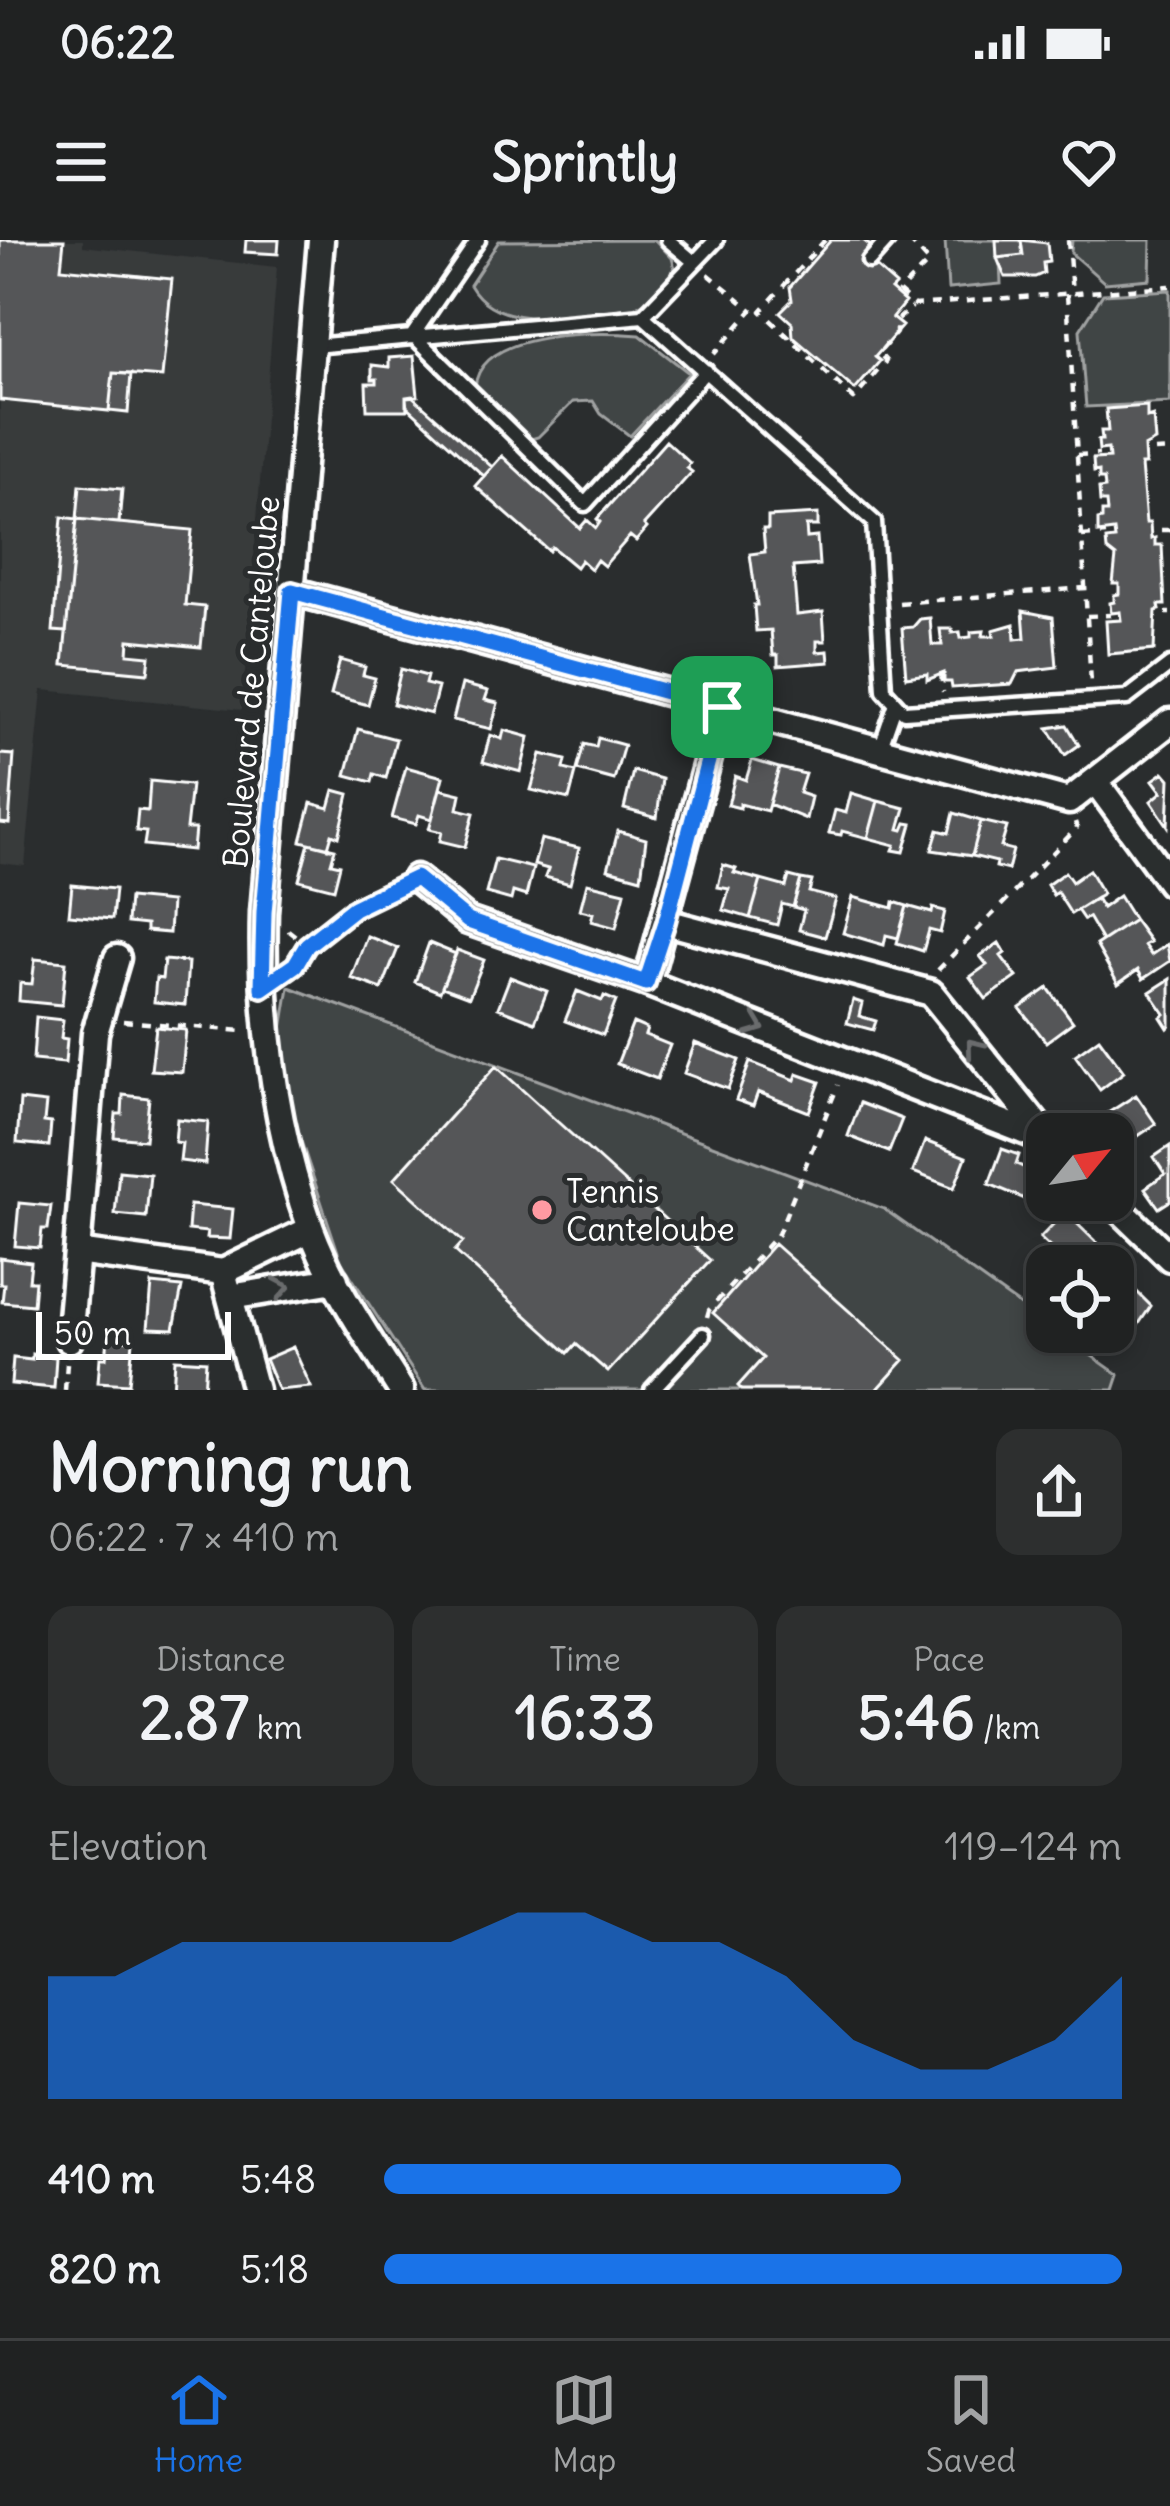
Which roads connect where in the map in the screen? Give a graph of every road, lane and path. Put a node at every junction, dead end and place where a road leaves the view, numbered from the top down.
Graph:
1 (321, 240) edge
2 (478, 240) edge
3 (668, 240) edge
4 (716, 240) edge
5 (825, 240) edge
6 (888, 240) edge
7 (909, 240) edge
8 (1068, 240) edge
9 (869, 261) dead end
10 (694, 262) junction
11 (1170, 286) edge
12 (1069, 294) junction
13 (914, 305) junction
14 (644, 316) junction
15 (413, 335) junction
16 (313, 346) junction
17 (704, 369) junction
18 (1170, 449) edge
19 (1156, 451) dead end
20 (1100, 454) dead end
21 (1077, 455) junction
22 (1161, 530) dead end
23 (1170, 530) edge
24 (1106, 534) dead end
25 (1082, 536) junction
26 (1085, 588) junction
27 (292, 591) junction
28 (879, 604) junction
29 (1112, 615) dead end
30 (1087, 616) junction
31 (1170, 665) edge
32 (1092, 700) junction
33 (895, 706) junction
34 (722, 707) junction
35 (1170, 722) edge
36 (880, 750) junction
37 (1096, 782) junction
38 (1069, 801) junction
39 (416, 878) joint
40 (1170, 883) edge
41 (666, 922) junction
42 (116, 958) dead end
43 (646, 983) junction
44 (262, 988) junction
45 (931, 993) junction
46 (99, 1018) junction
47 (269, 1034) junction
48 (848, 1061) junction
49 (1026, 1113) edge
50 (1026, 1131) edge
51 (1132, 1221) edge
52 (311, 1229) junction
53 (77, 1252) junction
54 (1170, 1258) edge
55 (335, 1280) junction
56 (227, 1285) junction
57 (703, 1335) joint
58 (69, 1340) dead end
59 (255, 1390) edge
60 (401, 1390) edge
61 (652, 1390) edge

1 - 16 street, Boulevard de Canteloube
2 - 15 lane
3 - 10 lane
4 - 10 lane
5 - 13 path
6 - 9 lane
7 - 13 path
8 - 12 path
10 - 14 lane
10 - 17 path
11 - 12 path
12 - 13 path
12 - 21 path
14 - 15 lane
14 - 17 lane
15 - 16 lane
15 - 17 lane
16 - 27 street, Boulevard de Canteloube
17 - 28 lane
18 - 19 path
20 - 21 path
21 - 25 path
22 - 23 path
24 - 25 path
25 - 26 path
26 - 28 path
26 - 30 path
27 - 34 street
27 - 44 street, Boulevard de Canteloube
28 - 33 lane
29 - 30 path
30 - 32 path
31 - 32 lane
32 - 33 lane
33 - 36 lane
34 - 36 street
34 - 41 street
35 - 37 street
36 - 38 street
37 - 38 street
37 - 40 street
38 - 45 path
39 - 43 street
39 - 44 path
41 - 43 street
41 - 45 street
42 - 46 street
43 -> 48 street
44 - 47 street, Boulevard de Canteloube
49 -> 45 street
46 - 47 path
46 - 53 street
47 - 52 street, Boulevard de Canteloube
48 - 50 street
48 - 57 path
51 - 54 street
52 - 55 street, Boulevard de Canteloube
52 - 56 street
53 - 56 street
53 - 58 street
56 -> 55 street
55 - 60 street, Boulevard de Canteloube
56 - 59 street
57 - 61 lane

